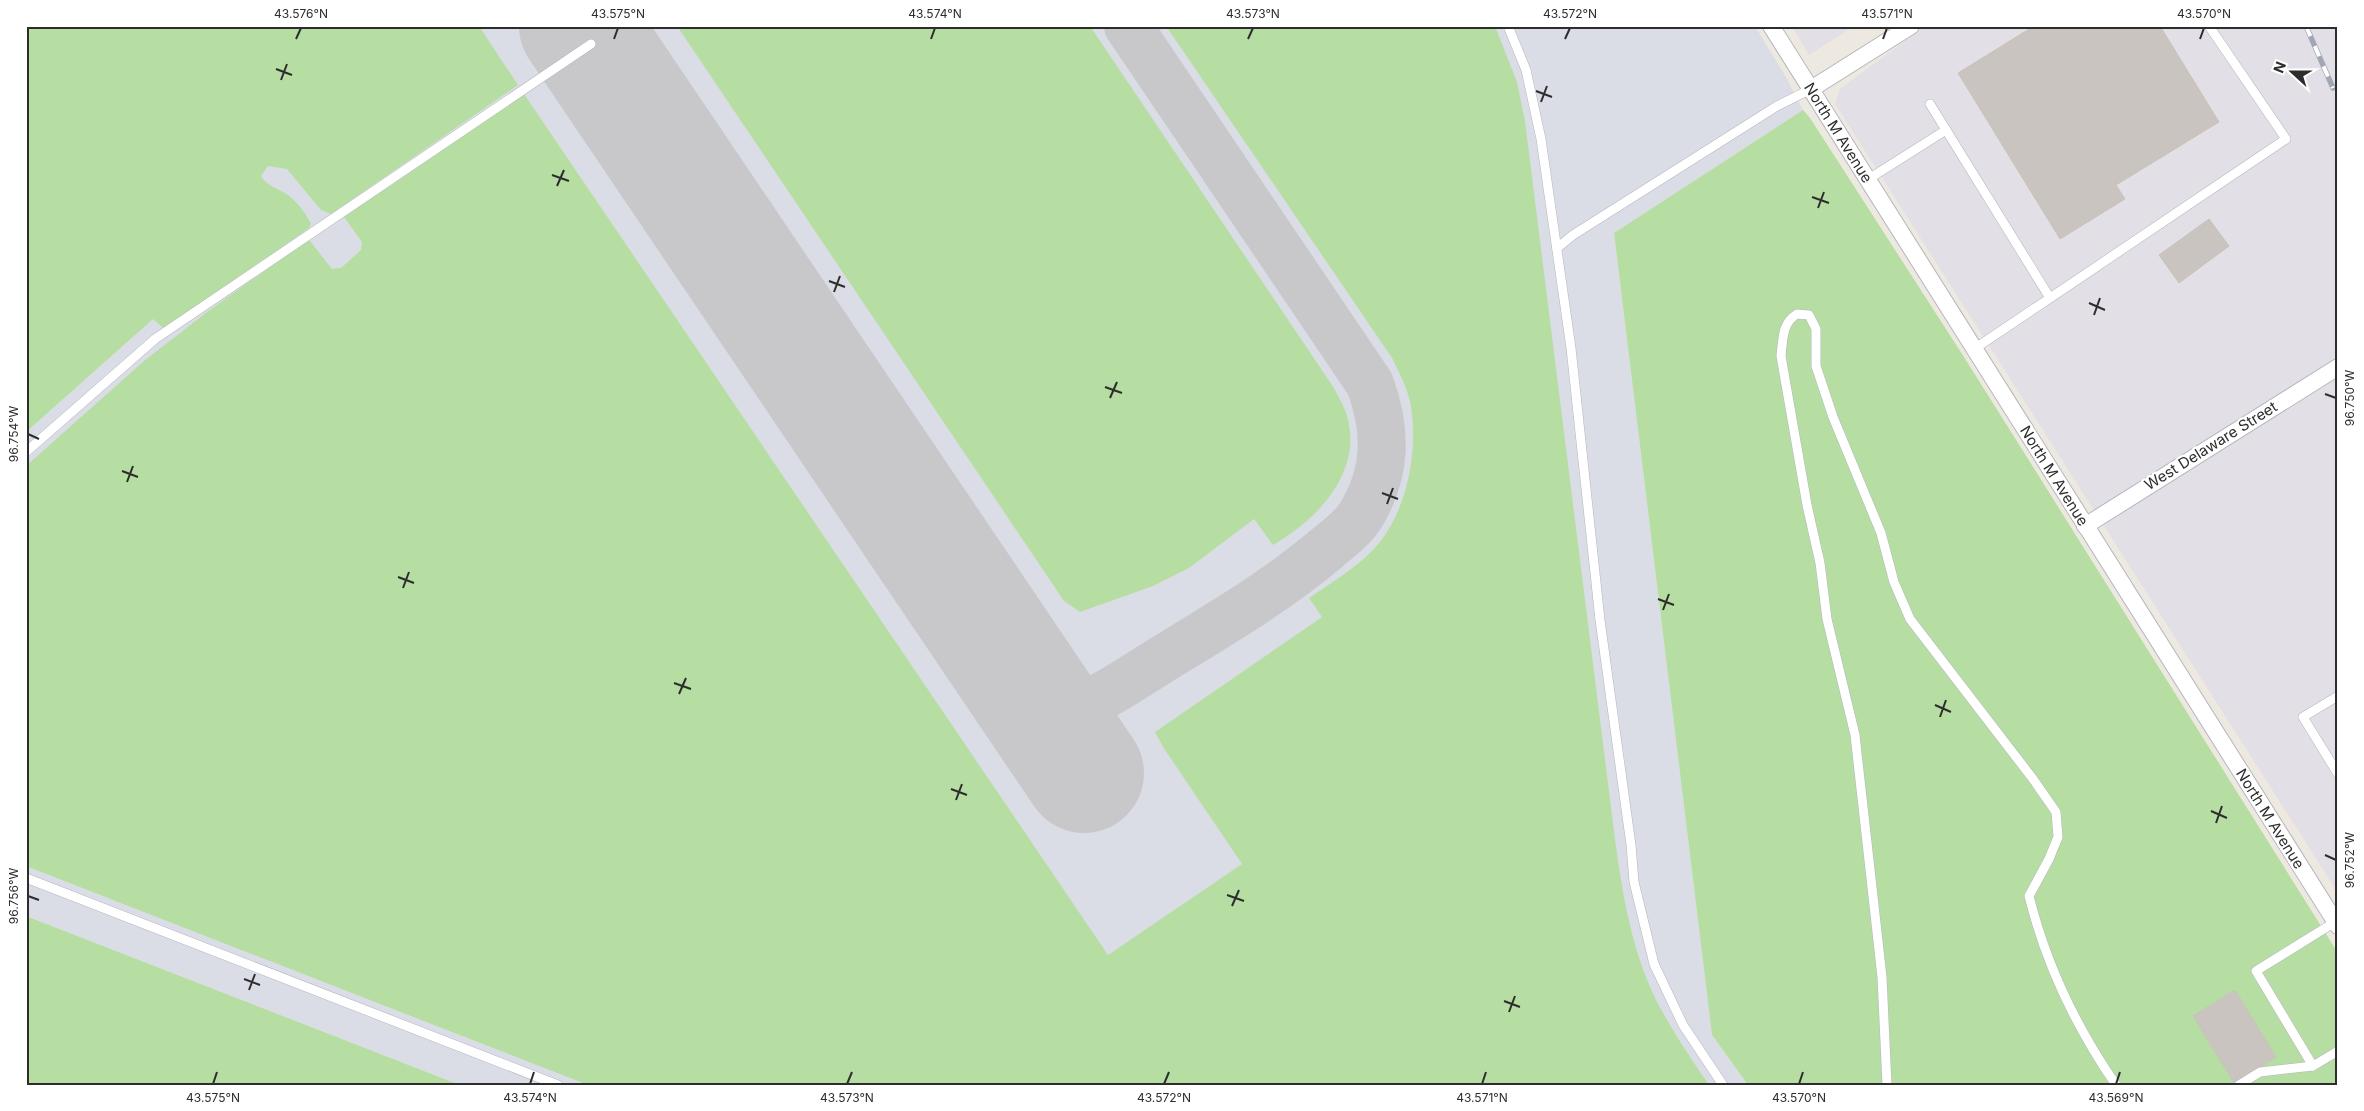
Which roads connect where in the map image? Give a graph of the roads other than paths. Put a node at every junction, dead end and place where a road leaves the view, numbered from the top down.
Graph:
1 (1508, 26) edge
2 (1771, 26) edge
3 (1911, 26) edge
4 (2209, 26) edge
5 (591, 44) dead end
6 (1811, 89) junction
7 (1930, 104) dead end
8 (1946, 130) junction
9 (1867, 180) junction
10 (1556, 248) junction
11 (2050, 298) junction
12 (1974, 349) junction
13 (2338, 367) edge
14 (26, 452) edge
15 (2085, 526) junction
16 (2338, 696) edge
17 (2338, 774) edge
18 (26, 878) edge
19 (2337, 924) edge
20 (2338, 1051) edge
21 (2313, 1066) junction
22 (558, 1085) edge
23 (1723, 1085) edge
24 (1887, 1085) edge
25 (2116, 1085) edge
26 (2239, 1085) edge

1 - 10 lane
2 - 6 street, North M Avenue
3 - 6 street
4 - 11 lane
5 - 14 lane
6 - 9 street, North M Avenue
6 - 10 lane
7 - 8 lane
8 - 9 lane
8 - 11 lane
9 - 12 street, North M Avenue
10 - 23 lane
11 - 12 lane
12 - 15 street, North M Avenue
13 - 15 street, West Delaware Street
15 - 19 street, North M Avenue
16 - 17 lane
18 - 22 lane
19 - 21 lane
20 - 21 lane
21 - 26 lane
24 - 25 lane

